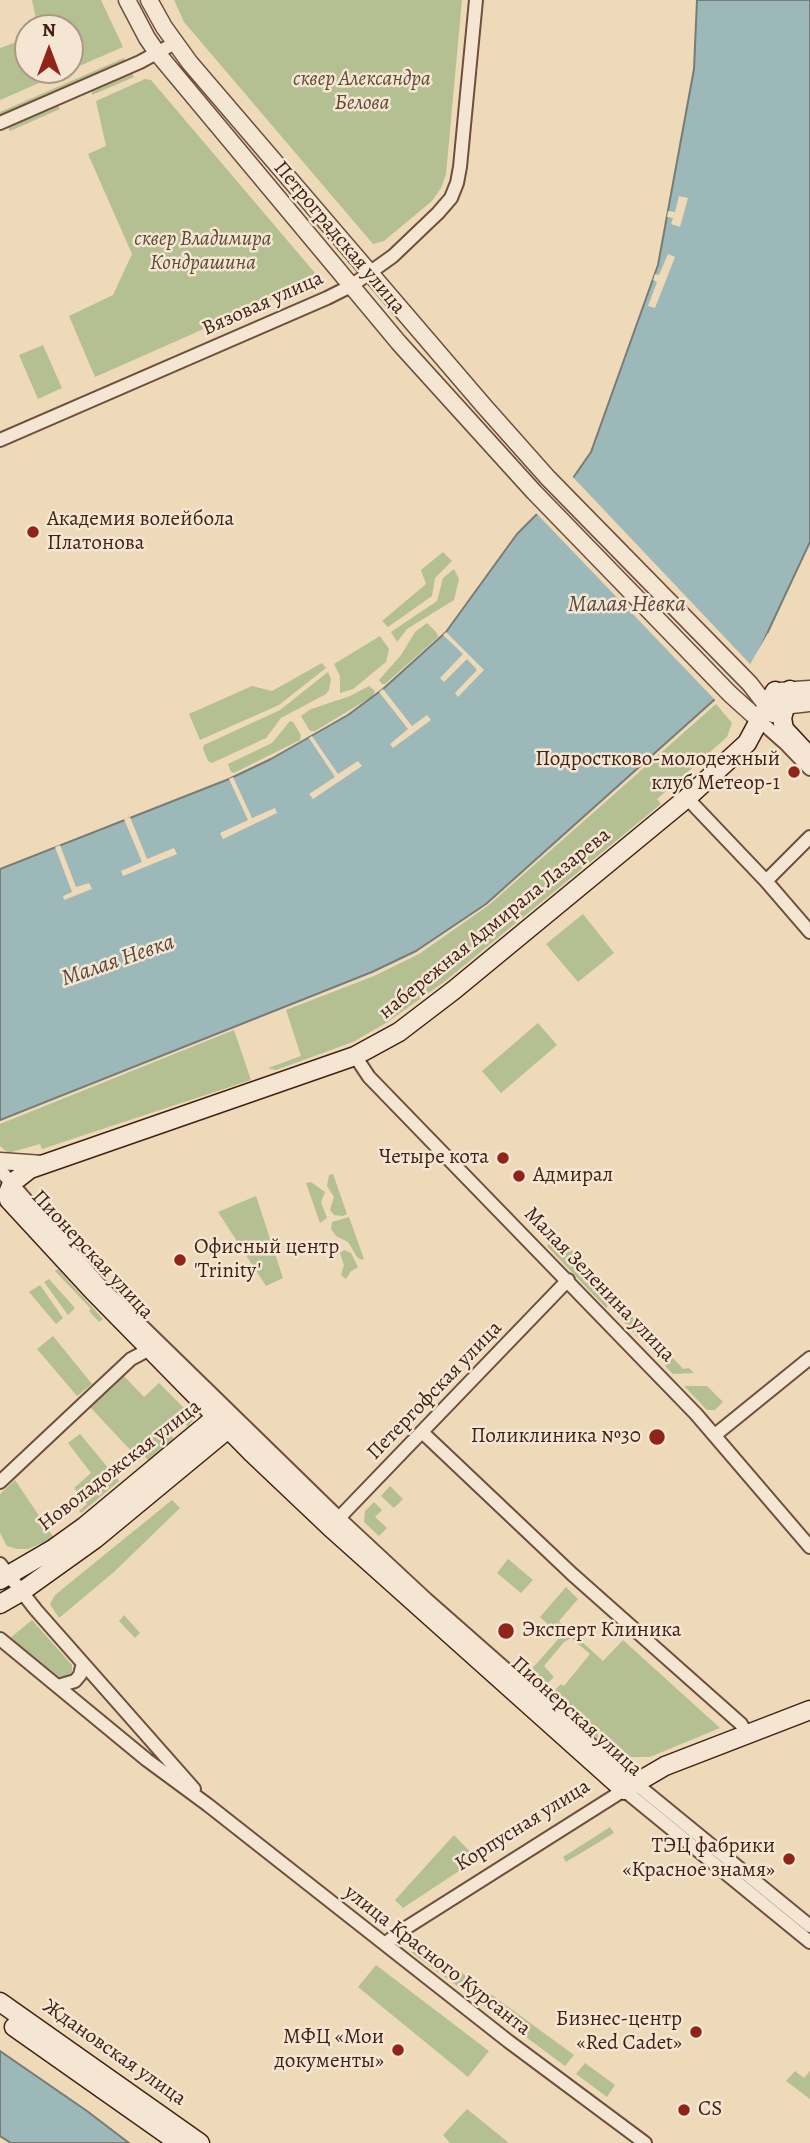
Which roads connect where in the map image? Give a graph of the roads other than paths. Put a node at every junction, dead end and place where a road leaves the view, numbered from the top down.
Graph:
1 (127, 0) edge
2 (149, 0) edge
3 (476, 0) edge
4 (174, 43) junction
5 (158, 54) junction
6 (0, 123) edge
7 (369, 272) junction
8 (351, 286) junction
9 (0, 440) edge
10 (810, 689) edge
11 (810, 703) edge
12 (776, 711) junction
13 (810, 757) edge
14 (810, 769) edge
15 (687, 798) junction
16 (810, 837) edge
17 (766, 881) junction
18 (810, 932) edge
19 (355, 1056) junction
20 (0, 1161) edge
21 (43, 1164) junction
22 (5, 1186) edge
23 (568, 1280) junction
24 (150, 1349) junction
25 (810, 1358) edge
26 (226, 1419) junction
27 (422, 1432) junction
28 (715, 1435) junction
29 (0, 1482) edge
30 (334, 1523) junction
31 (810, 1547) edge
32 (3, 1573) edge
33 (22, 1592) junction
34 (0, 1604) edge
35 (0, 1639) edge
36 (83, 1663) junction
37 (58, 1686) junction
38 (810, 1710) edge
39 (747, 1734) junction
40 (629, 1786) junction
41 (208, 1805) junction
42 (810, 1926) edge
43 (810, 1942) edge
44 (384, 1944) junction
45 (0, 2002) edge
46 (0, 2017) edge
47 (179, 2143) edge
48 (200, 2143) edge
49 (645, 2143) edge

1 - 5 street, Петроградская улица
2 - 4 street, Петроградская улица
3 - 7 street, Вязовая улица
4 - 5 street
4 - 7 street, Петроградская улица
5 - 6 street
5 - 8 street, Петроградская улица
7 - 8 street, Вязовая улица
7 - 12 street, Петроградская улица
8 - 9 street, Вязовая улица
8 - 12 street, Петроградская улица
10 - 12 street
11 - 12 street
12 - 13 main road
12 - 14 street
12 - 15 main road, набережная Адмирала Лазарева
15 - 17 street
15 - 19 main road, набережная Адмирала Лазарева
16 - 17 street
17 - 18 street
19 - 21 main road, набережная Адмирала Лазарева
19 - 23 street, Малая Зеленина улица
20 - 21 street
21 - 22 main road, набережная Адмирала Лазарева
22 - 24 main road, Пионерская улица
22 - 26 street, Пионерская улица
23 - 27 street, Петергофская улица
23 - 28 street, Малая Зеленина улица
24 - 26 main road, Пионерская улица
24 - 29 street
25 - 28 street
26 - 30 main road, Пионерская улица
26 - 32 main road, Новоладожская улица
26 - 33 main road, Новоладожская улица
27 - 30 street, Петергофская улица
27 - 39 street
28 - 31 street, Малая Зеленина улица
30 - 40 main road, Пионерская улица
32 - 33 street, улица Красного Курсанта
33 - 34 main road, Новоладожская улица
33 - 36 street, улица Красного Курсанта
35 - 37 street, улица Красного Курсанта
36 - 37 street
36 - 41 street, улица Красного Курсанта
37 - 41 street, улица Красного Курсанта
38 - 39 main road, Корпусная улица
39 - 40 main road, Корпусная улица
40 - 42 street, Пионерская улица
40 - 43 street, Пионерская улица
40 - 44 street, Корпусная улица
41 - 44 street, улица Красного Курсанта
44 - 49 street, улица Красного Курсанта
45 - 48 main road, Ждановская улица
46 - 47 main road, Ждановская улица

